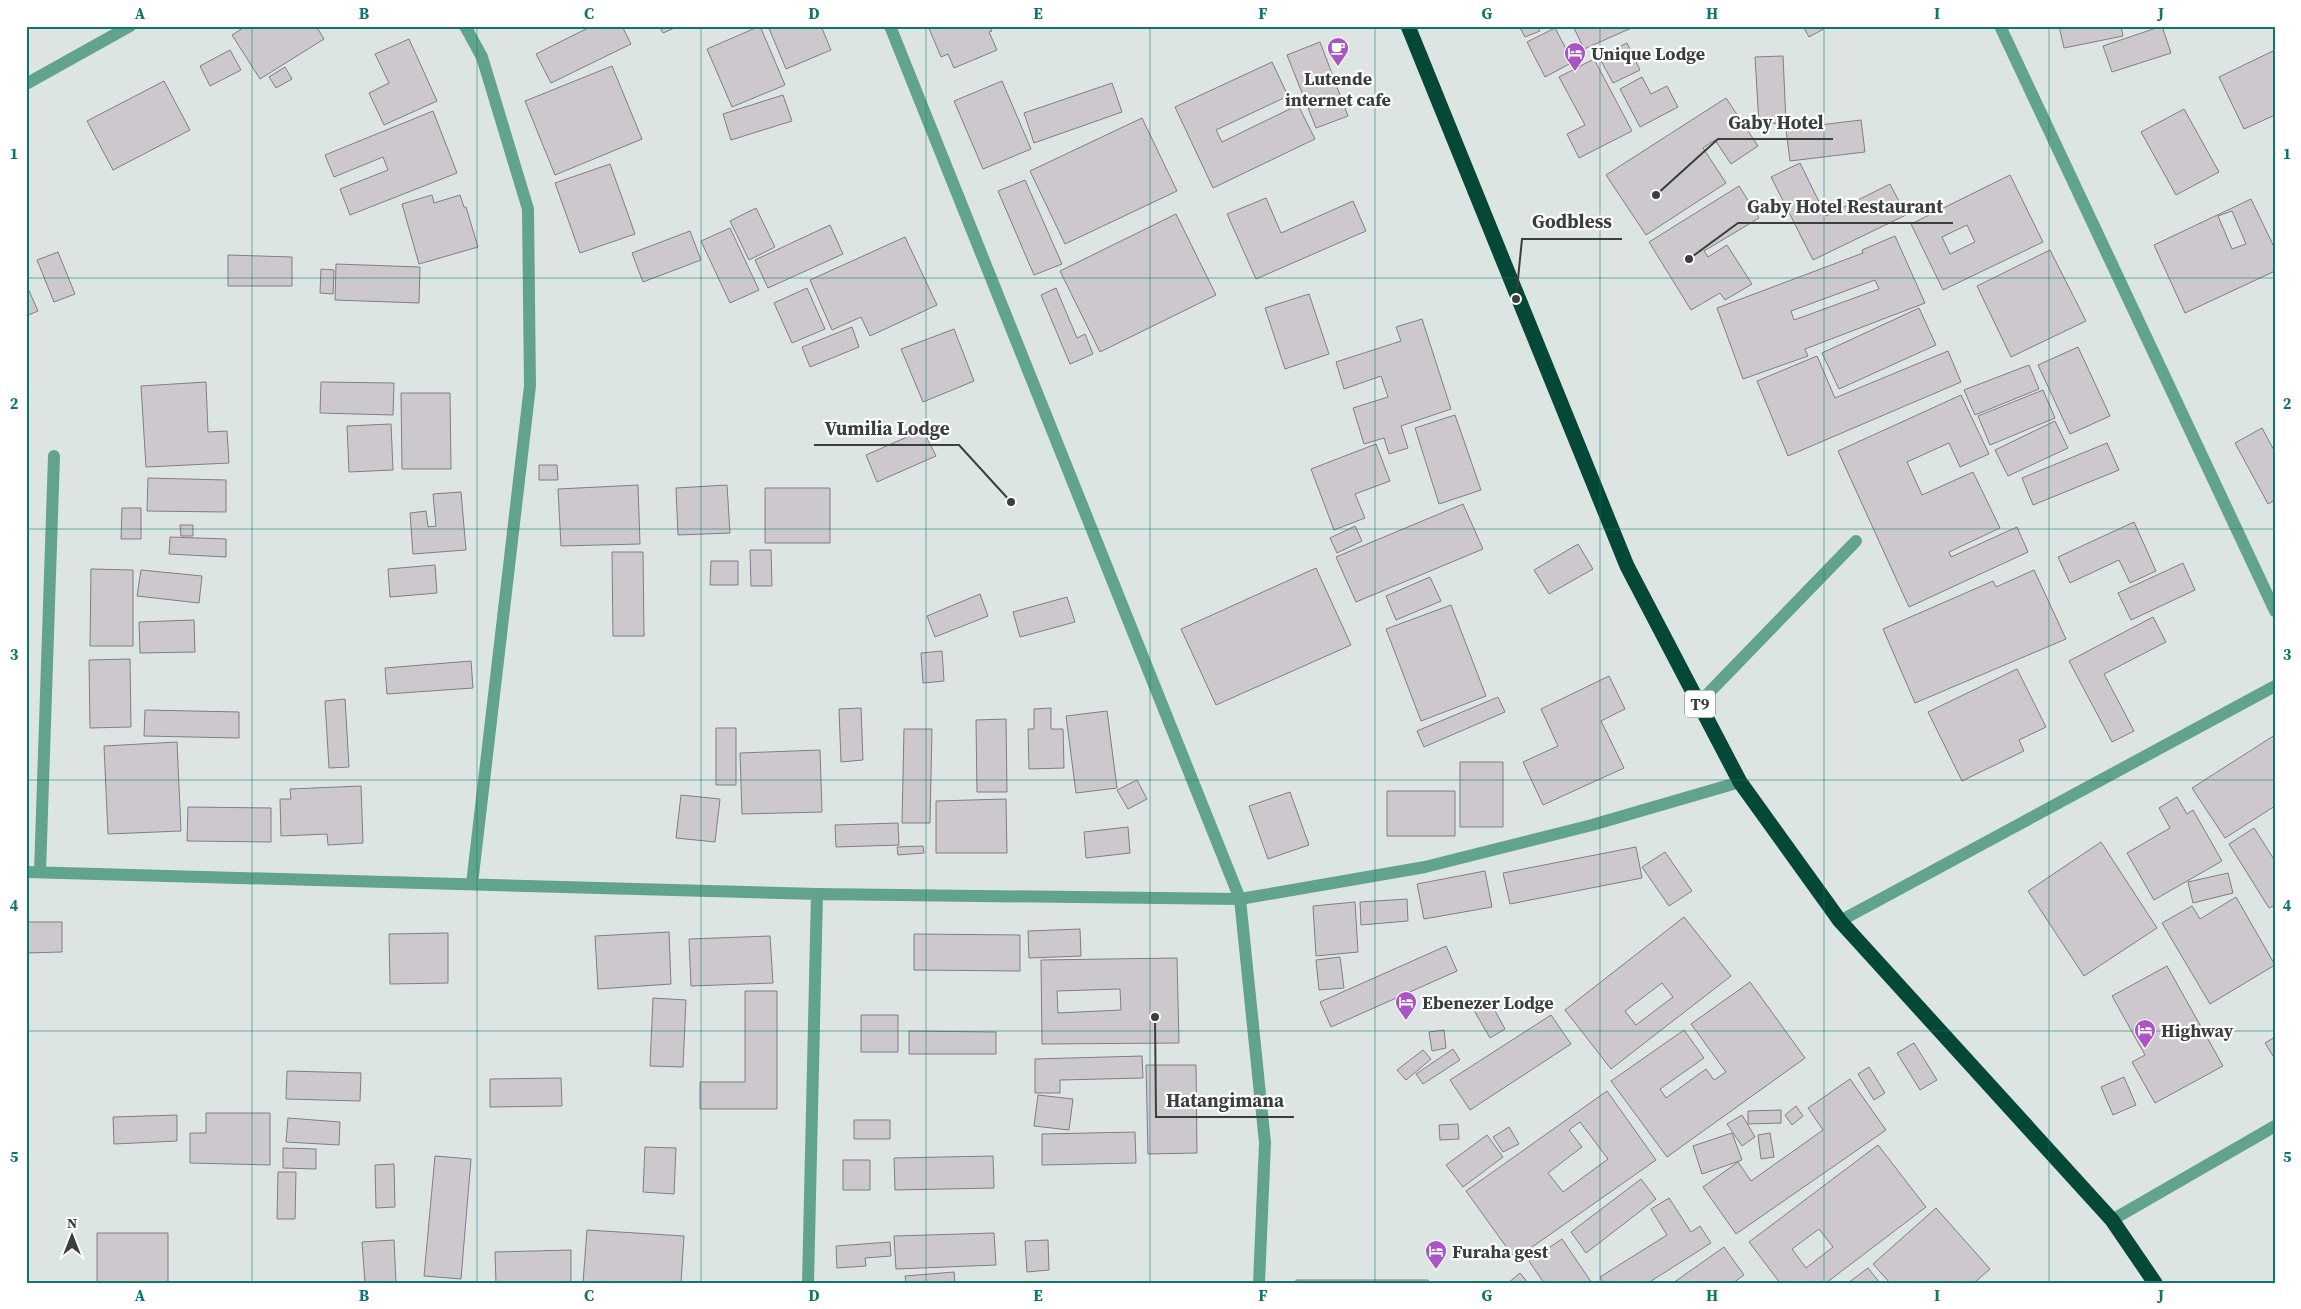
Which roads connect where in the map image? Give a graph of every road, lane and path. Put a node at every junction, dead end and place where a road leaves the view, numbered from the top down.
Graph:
1 (130, 26) edge
2 (465, 26) edge
3 (890, 26) edge
4 (1408, 26) edge
5 (2000, 26) edge
6 (26, 84) edge
7 (54, 456) dead end
8 (1856, 542) dead end
9 (2275, 611) edge
10 (2275, 686) edge
11 (1699, 703) junction
12 (1740, 782) junction
13 (26, 872) edge
14 (40, 872) junction
15 (472, 884) junction
16 (817, 894) junction
17 (1240, 899) junction
18 (1840, 921) junction
19 (2275, 1126) edge
20 (2112, 1220) junction
21 (808, 1283) edge
22 (1258, 1283) edge
23 (2155, 1283) edge

1 - 6 street
2 - 15 street
3 - 17 street
4 - 11 highway, T9
5 - 9 street
7 - 14 street
8 - 11 street
10 - 18 street
11 - 12 highway, T9
12 - 17 street
12 - 18 highway, T9
13 - 14 street
14 - 15 street
15 - 16 street
16 - 17 street
16 - 21 street
17 - 22 street
18 - 20 highway, T9
19 - 20 street
20 - 23 highway, T9

